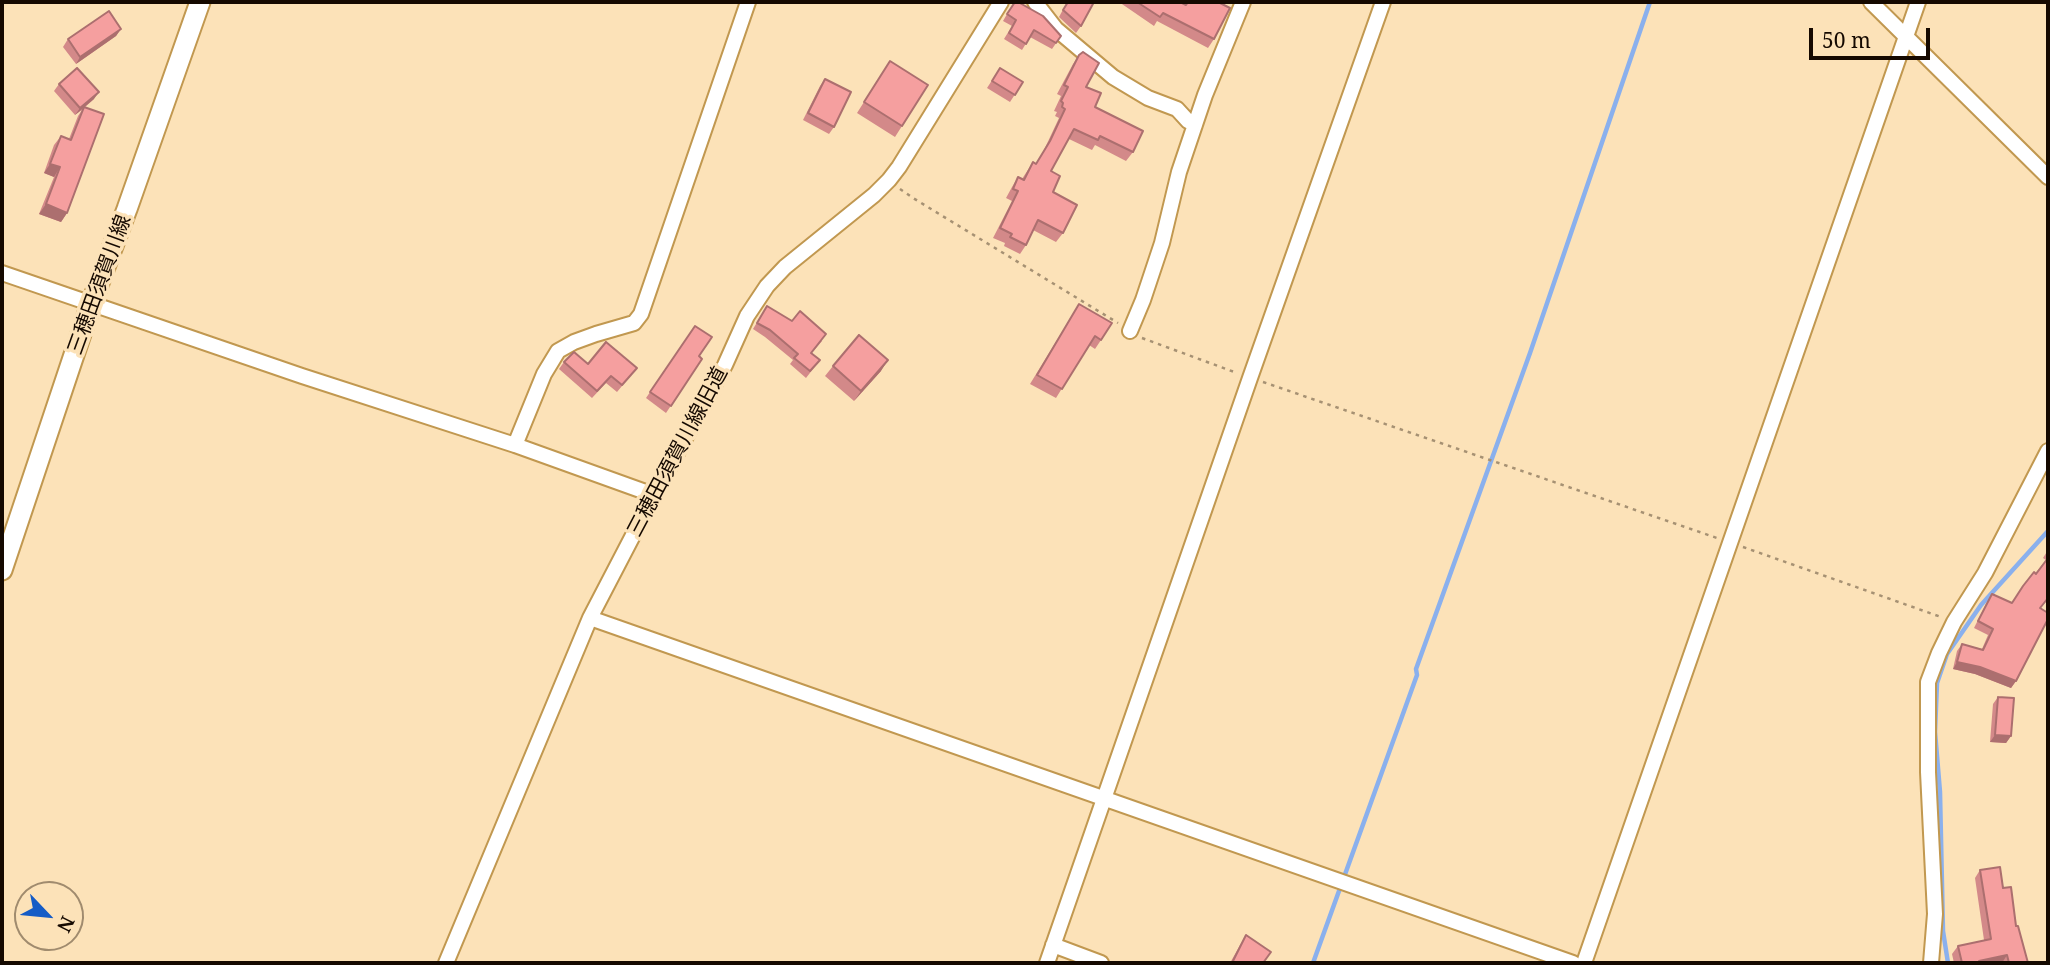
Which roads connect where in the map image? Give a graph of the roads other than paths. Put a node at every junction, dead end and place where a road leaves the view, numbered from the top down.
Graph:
1 (200, 2) edge
2 (748, 2) edge
3 (1001, 2) edge
4 (1035, 2) edge
5 (1243, 2) edge
6 (1383, 2) edge
7 (1871, 2) edge
8 (1919, 2) edge
9 (1907, 36) junction
10 (1195, 125) junction
11 (2048, 177) edge
12 (2, 273) edge
13 (91, 304) junction
14 (1130, 331) road end
15 (515, 445) junction
16 (2048, 451) edge
17 (654, 495) junction
18 (2, 570) edge
19 (590, 618) junction
20 (1103, 800) junction
21 (1053, 945) junction
22 (446, 963) edge
23 (1047, 963) edge
24 (1101, 963) edge
25 (1573, 963) edge
26 (1584, 963) edge
27 (1931, 963) edge

1 - 13 main road, 三穂田須賀川線
2 - 15 street
3 - 17 street, 三穂田須賀川線旧道
4 - 10 street
5 - 10 street
6 - 20 street
7 - 9 street
8 - 9 street
9 - 11 street
9 - 26 street
10 - 14 street
12 - 13 street
13 - 15 street
13 - 18 main road, 三穂田須賀川線
15 - 17 street
16 - 27 street
17 - 19 street, 三穂田須賀川線旧道
19 - 20 street
19 - 22 street, 三穂田須賀川線旧道
20 - 21 street
20 - 25 street
21 - 23 street
21 - 24 street

